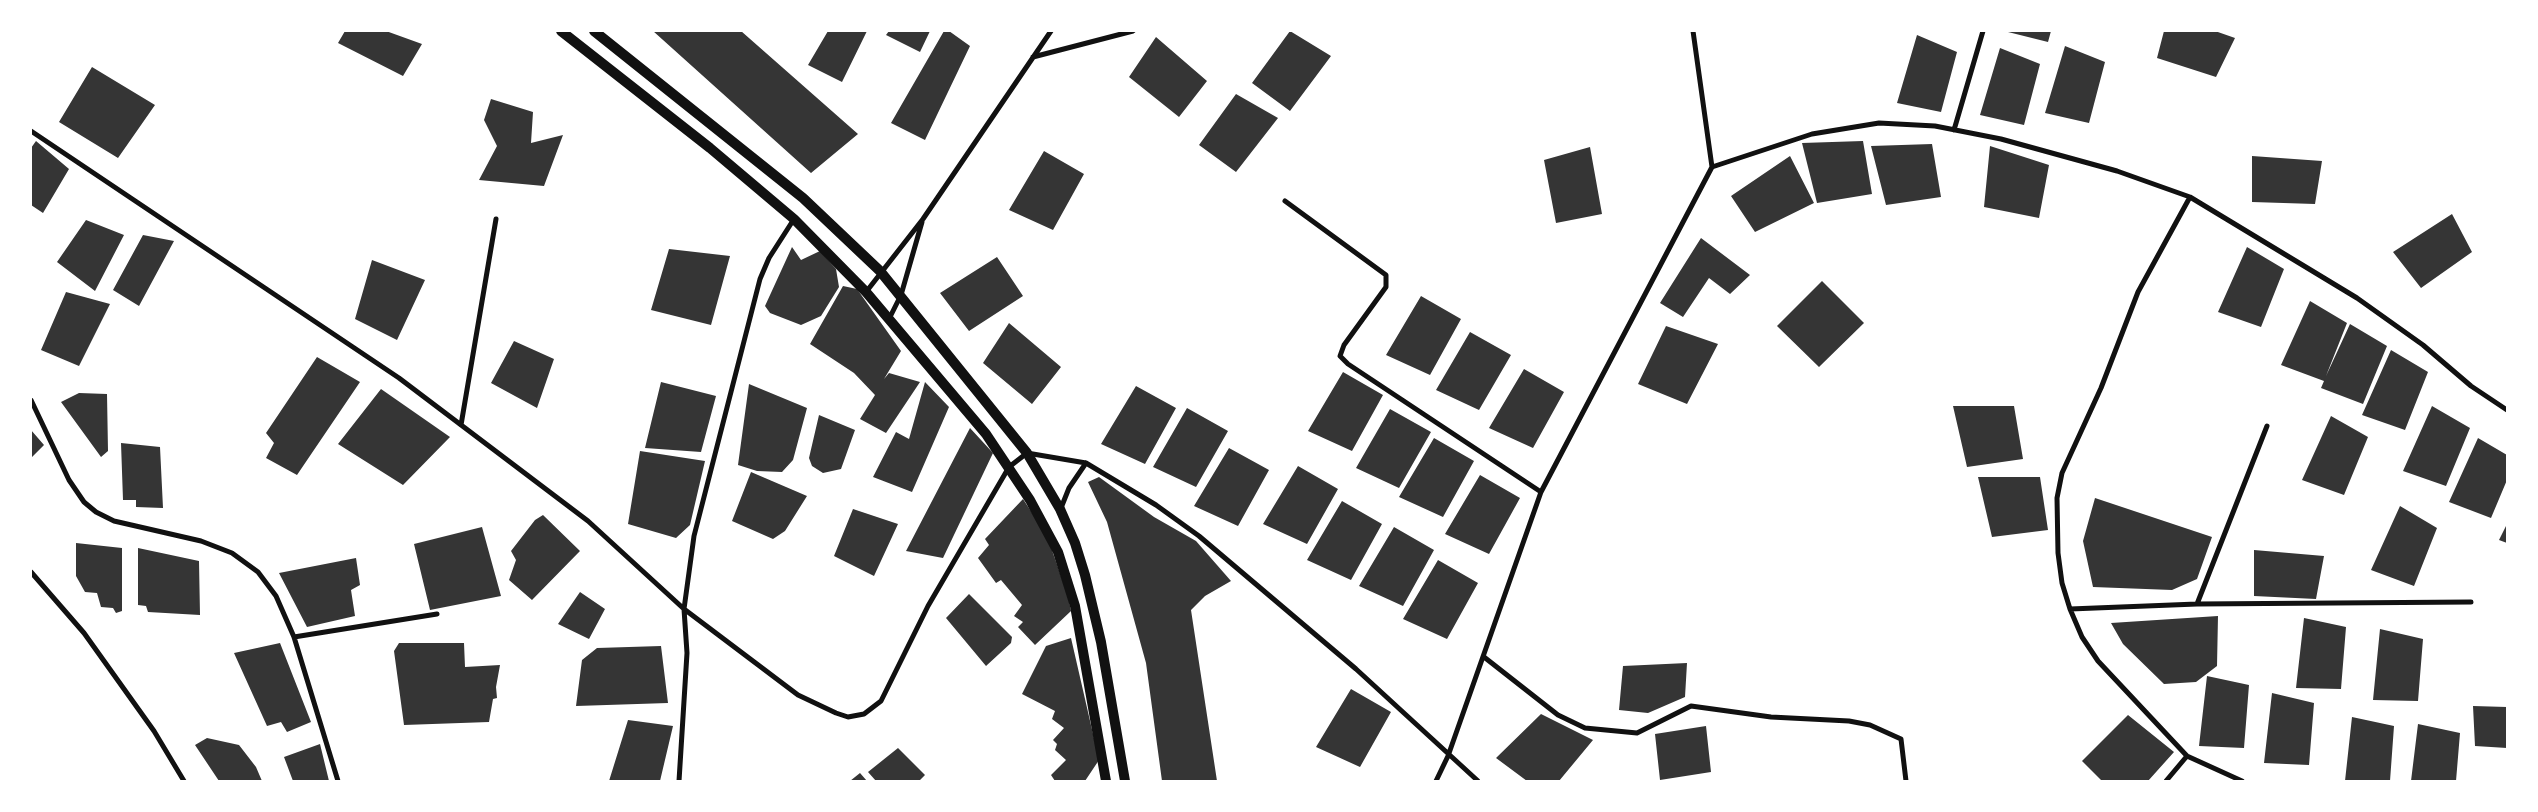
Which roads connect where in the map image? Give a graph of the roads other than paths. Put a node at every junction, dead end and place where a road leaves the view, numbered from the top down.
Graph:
1 (561, 31) edge
2 (594, 31) edge
3 (1052, 31) edge
4 (1693, 31) edge
5 (1983, 31) edge
6 (1129, 32) edge
7 (1033, 57) junction
8 (1954, 130) junction
9 (31, 131) edge
10 (1712, 167) junction
11 (2190, 197) junction
12 (1286, 201) dead end
13 (496, 219) dead end
14 (794, 219) junction
15 (923, 220) junction
16 (880, 271) junction
17 (866, 292) junction
18 (901, 295) junction
19 (889, 319) junction
20 (31, 400) edge
21 (2507, 410) edge
22 (461, 425) junction
23 (2267, 426) dead end
24 (1027, 453) junction
25 (1086, 463) junction
26 (1009, 467) junction
27 (1541, 492) junction
28 (1060, 509) junction
29 (31, 572) edge
30 (2471, 602) dead end
31 (2197, 604) junction
32 (684, 609) junction
33 (2070, 609) junction
34 (436, 614) dead end
35 (294, 637) junction
36 (1484, 657) junction
37 (1448, 756) junction
38 (2187, 756) junction
39 (184, 781) edge
40 (338, 781) edge
41 (679, 781) edge
42 (1106, 781) edge
43 (1125, 781) edge
44 (1436, 781) edge
45 (1478, 781) edge
46 (1906, 781) edge
47 (2166, 781) edge
48 (2242, 781) edge

1 - 14 main road
2 - 16 main road
3 - 7 street
4 - 10 street
5 - 8 street
6 - 7 street
7 - 15 street
8 - 10 street
8 - 11 street
9 - 22 street
10 - 27 street
11 - 21 street
11 - 33 street
12 - 27 street
13 - 22 street
14 - 17 main road
14 - 32 street
15 - 16 street
15 - 18 street
16 - 17 street
16 - 18 main road
17 - 19 main road
18 - 19 street
18 - 24 main road
19 - 26 main road
20 - 35 street
22 - 32 street
23 - 31 street
24 - 25 street
24 - 26 street
24 - 28 main road
25 - 28 street
25 - 37 street
26 - 32 street
26 - 42 main road
27 - 36 street
28 - 43 main road
29 - 39 street
30 - 31 street
31 - 33 street
32 - 41 street
33 - 38 street
34 - 35 street
35 - 40 street
36 - 37 street
36 - 46 street
37 - 44 street
37 - 45 street
38 - 47 street
38 - 48 street

